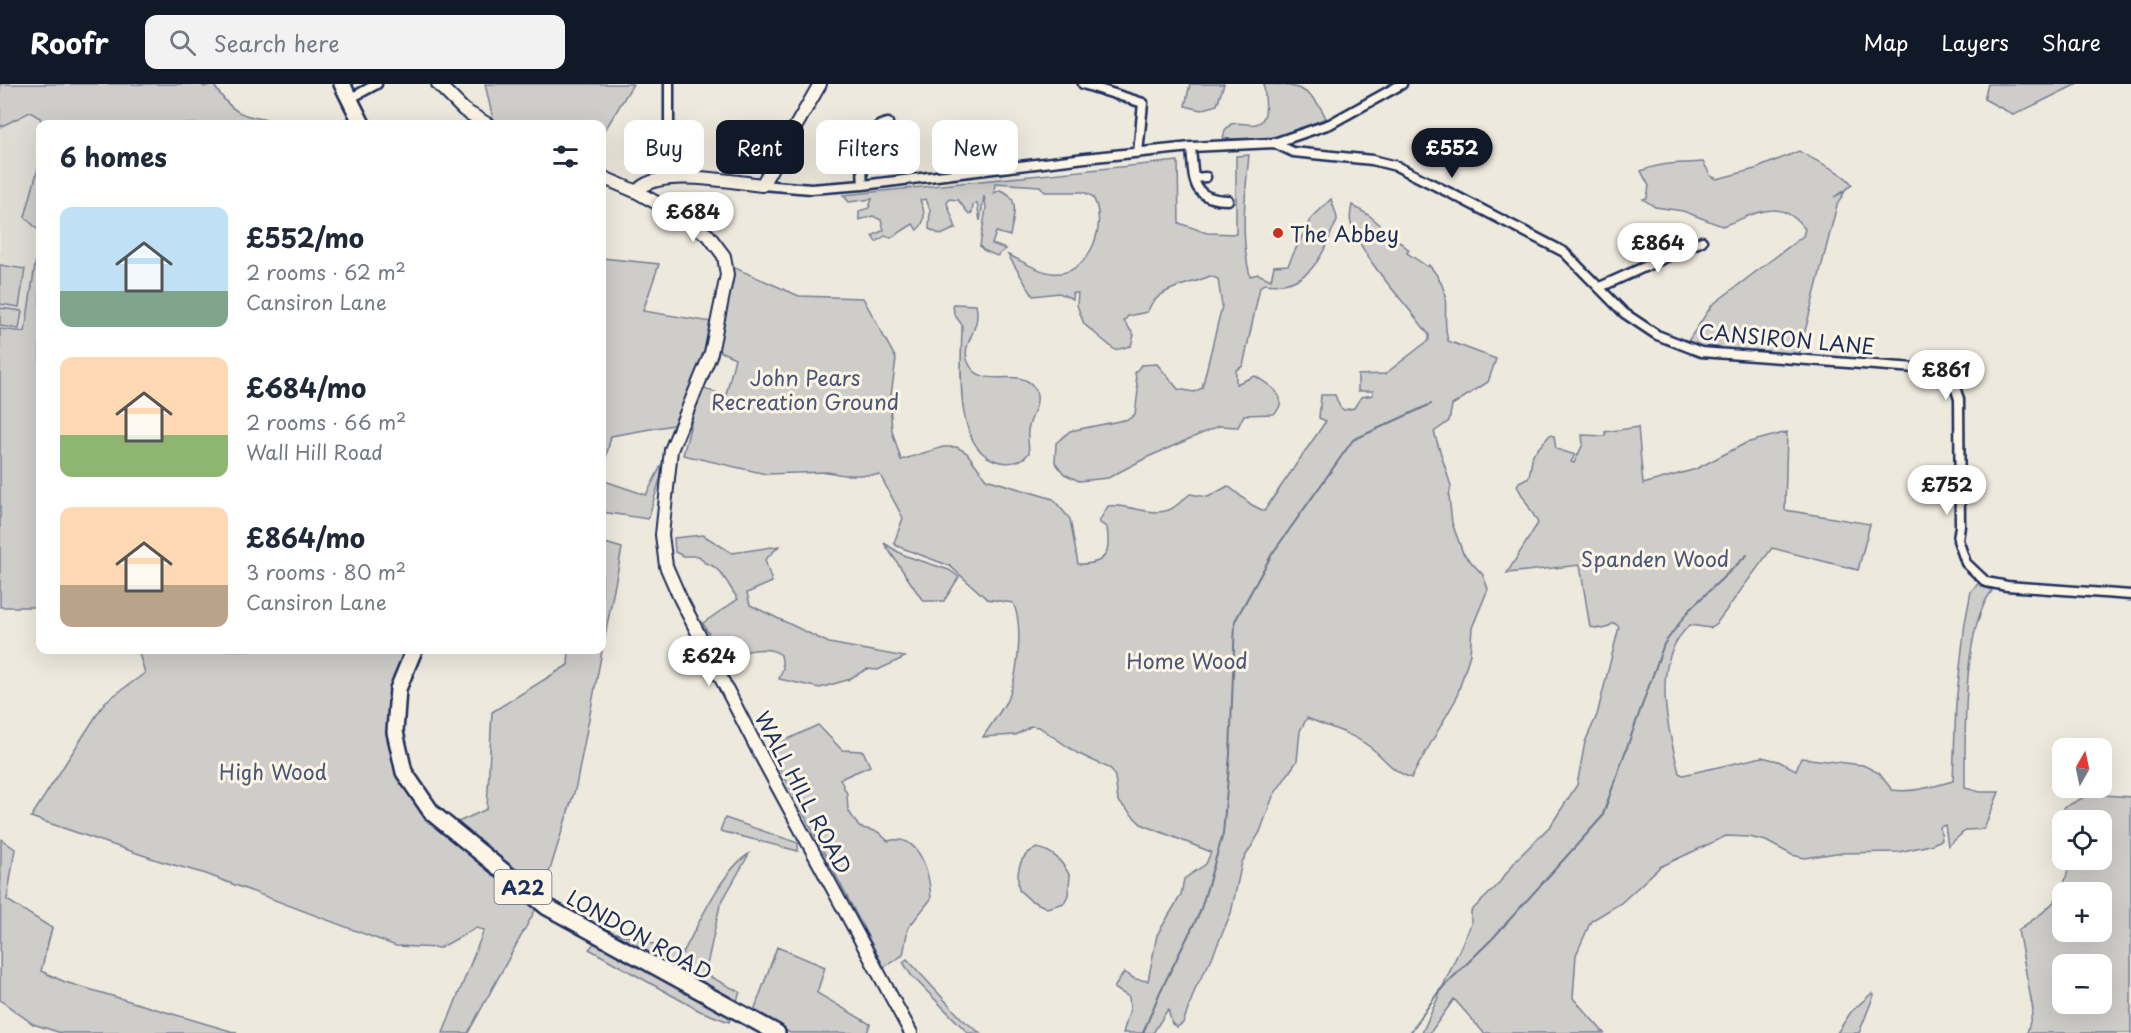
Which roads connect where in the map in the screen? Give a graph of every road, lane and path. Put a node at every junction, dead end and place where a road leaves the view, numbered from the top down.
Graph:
1 (342, 84) edge
2 (376, 84) edge
3 (438, 84) edge
4 (669, 84) edge
5 (820, 84) edge
6 (1083, 84) edge
7 (1402, 84) edge
8 (350, 99) junction
9 (360, 120) edge
10 (480, 120) edge
11 (1274, 143) junction
12 (1191, 147) junction
13 (1138, 153) junction
14 (862, 174) edge
15 (1206, 177) dead end
16 (669, 178) junction
17 (1194, 178) junction
18 (606, 179) edge
19 (762, 185) junction
20 (863, 185) junction
21 (637, 192) junction
22 (1228, 200) dead end
23 (1702, 241) dead end
24 (1600, 287) junction
25 (2131, 595) edge
26 (412, 654) edge
27 (777, 1033) edge
28 (911, 1033) edge

1 - 8 highway
2 - 8 street
3 - 10 street
4 - 16 street
5 - 19 street
6 - 13 street
7 - 11 street
8 - 9 highway
11 - 12 street
11 - 24 street, CANSIRON LANE
12 - 13 street
12 - 17 street
13 - 20 street
14 - 20 street
15 - 17 street
16 - 19 street
16 - 21 street
17 - 22 street
18 - 21 street, WALL HILL ROAD
19 - 20 street
21 - 28 street, WALL HILL ROAD
23 - 24 street
24 - 25 street, CANSIRON LANE
26 - 27 highway, LONDON ROAD / A22

